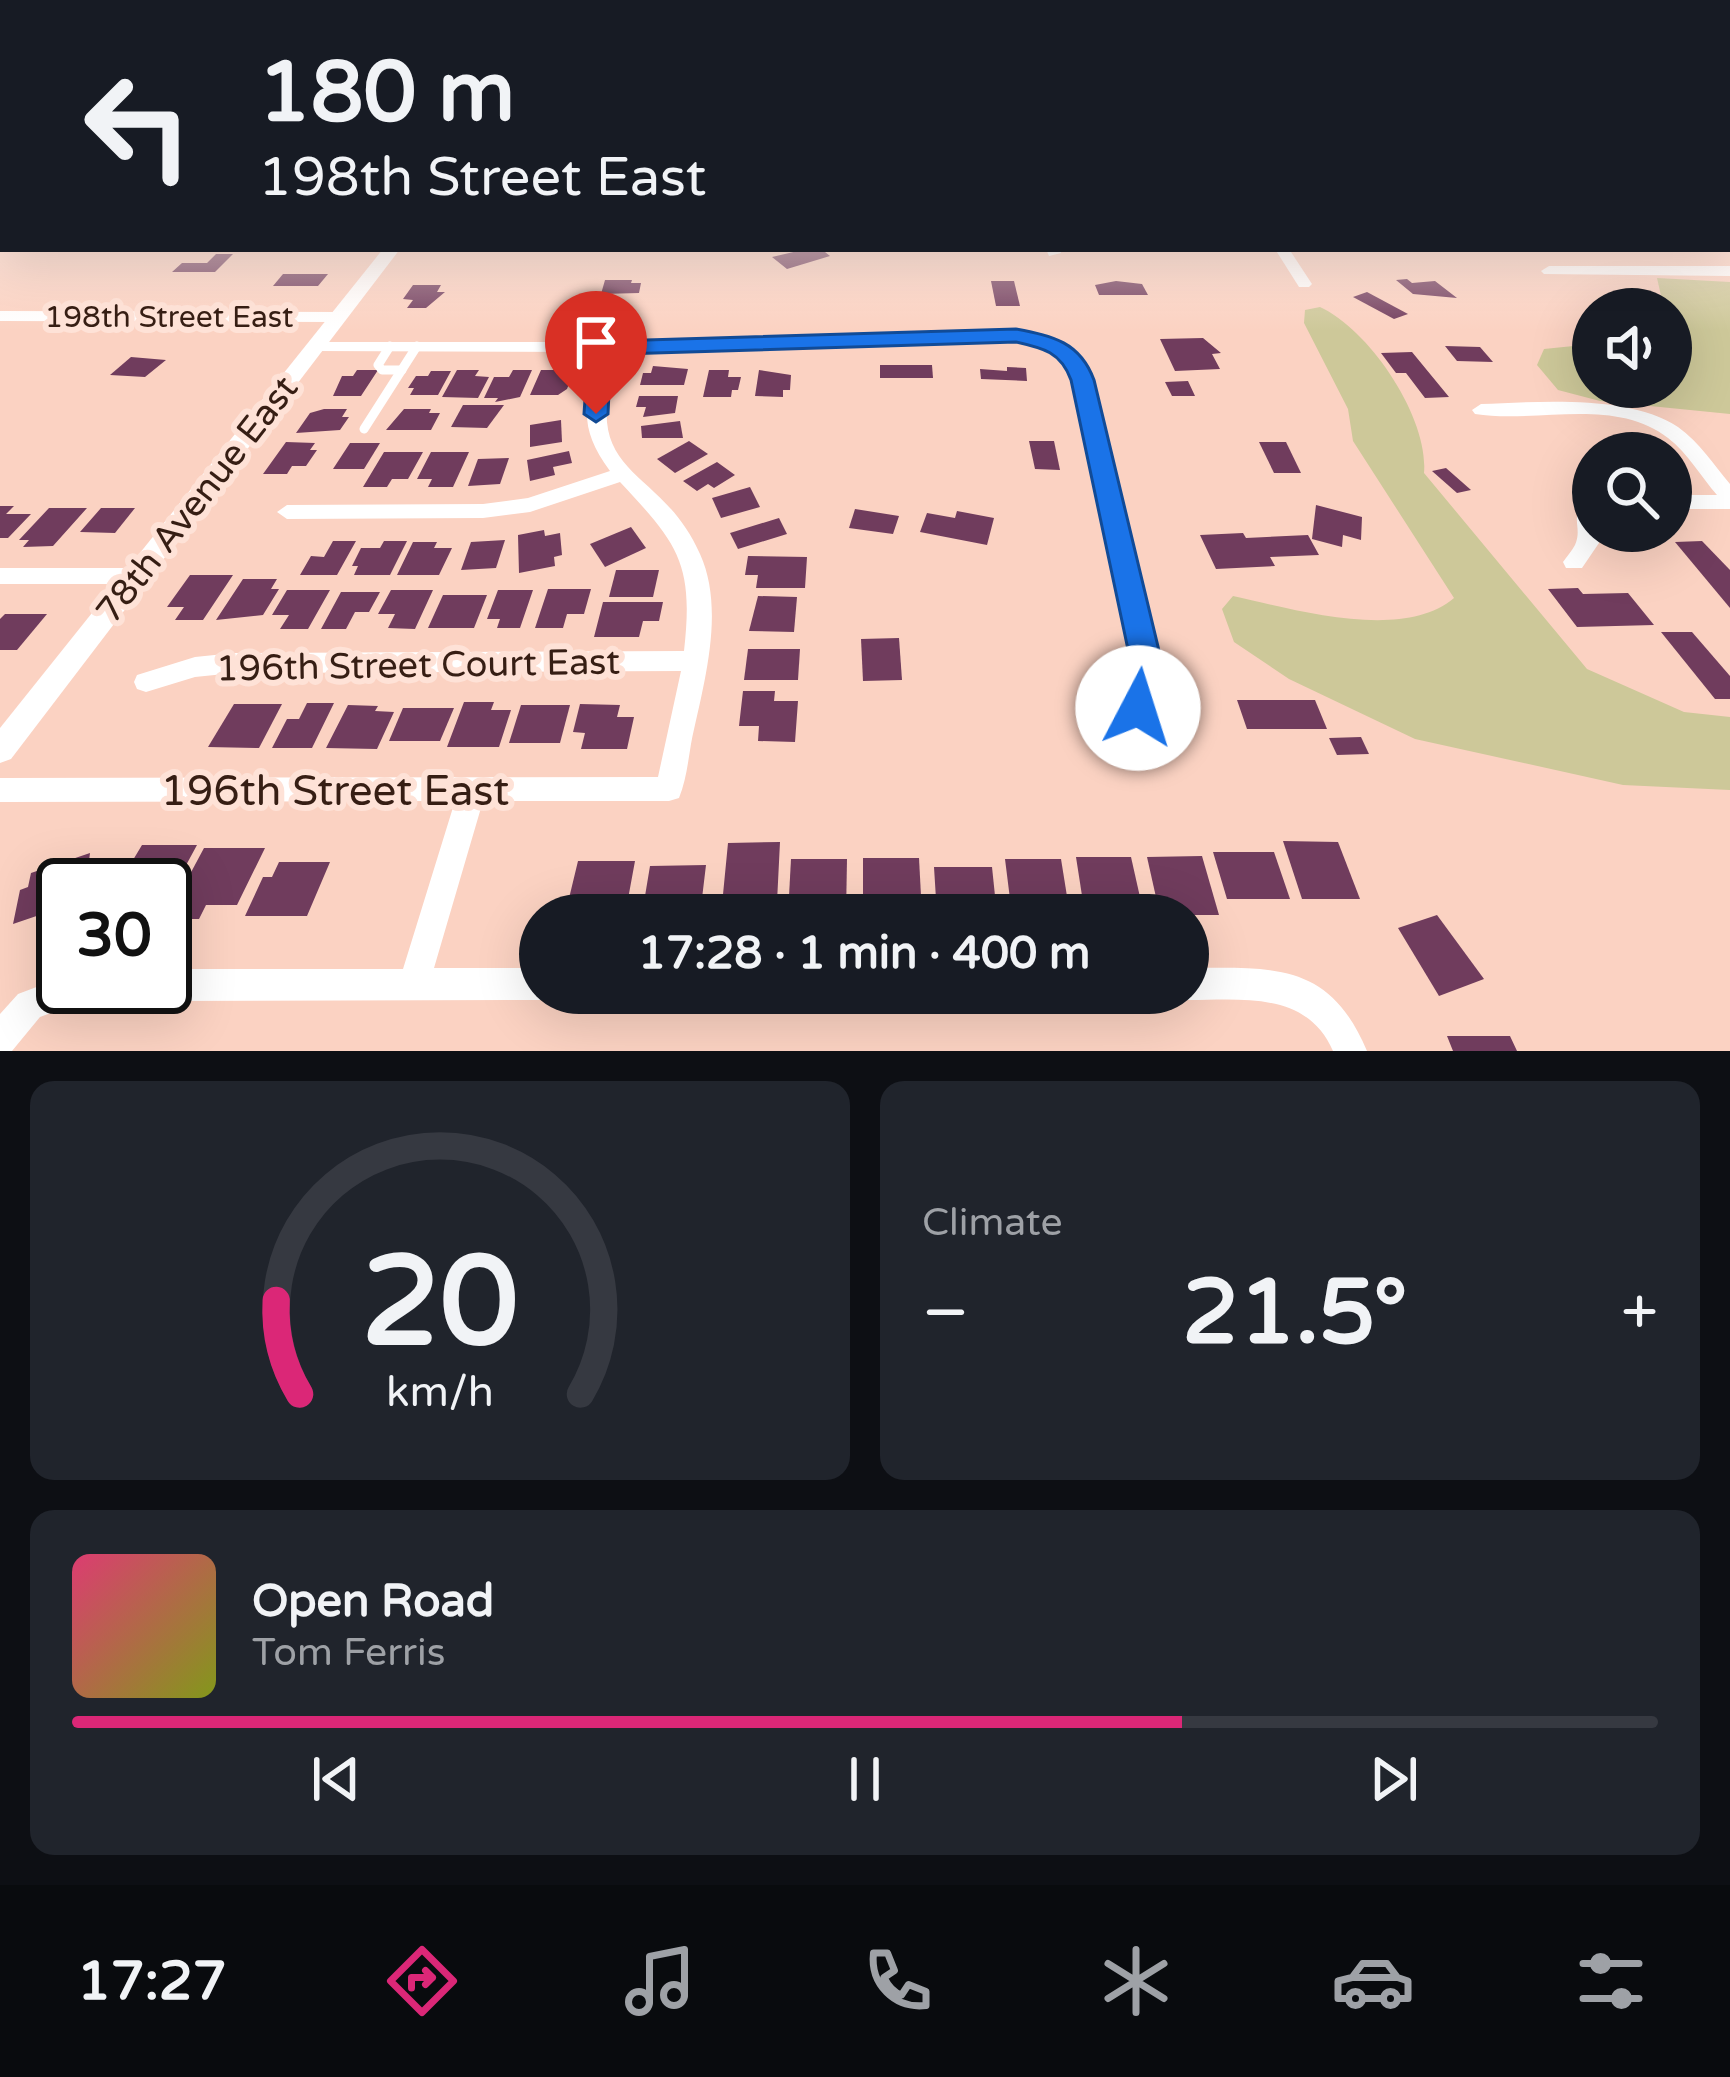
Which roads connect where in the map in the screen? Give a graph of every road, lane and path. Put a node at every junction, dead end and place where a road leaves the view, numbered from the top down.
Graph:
1 (390, 252) edge
2 (1284, 252) edge
3 (1730, 270) edge
4 (1549, 272) dead end
5 (1304, 284) dead end
6 (0, 316) edge
7 (337, 317) junction
8 (316, 346) junction
9 (390, 346) junction
10 (417, 346) junction
11 (612, 347) junction
12 (402, 370) junction
13 (1481, 410) dead end
14 (364, 429) dead end
15 (626, 473) junction
16 (1730, 499) edge
17 (1692, 501) edge
18 (287, 512) dead end
19 (1581, 552) edge
20 (1574, 562) dead end
21 (135, 575) junction
22 (0, 576) edge
23 (692, 661) junction
24 (146, 682) dead end
25 (1138, 708) dead end
26 (0, 750) edge
27 (0, 790) edge
28 (472, 792) junction
29 (414, 984) junction
30 (519, 984) edge
31 (192, 985) edge
32 (1209, 985) edge
33 (36, 1002) edge
34 (0, 1039) edge
35 (1350, 1051) edge

1 - 7 street, 78th Avenue East
2 - 5 street
3 - 4 street
6 - 7 street, 198th Street East
7 - 8 street, 78th Avenue East
8 - 9 street, 198th Street East
8 - 21 street, 78th Avenue East
9 - 10 street, 198th Street East
9 - 12 lane
10 - 11 street, 198th Street East
10 - 12 lane
11 - 15 street
11 - 25 street, 198th Street East
12 - 14 lane
13 - 16 street
15 - 18 street
15 - 23 street
16 - 17 street
19 - 20 street
21 - 22 street
21 - 26 street, 78th Avenue East
23 - 24 street, 196th Street Court East
23 - 28 street, 196th Street East
27 - 28 street, 196th Street East
28 - 29 street
29 - 30 street
29 - 31 street
32 - 35 street
33 - 34 street

